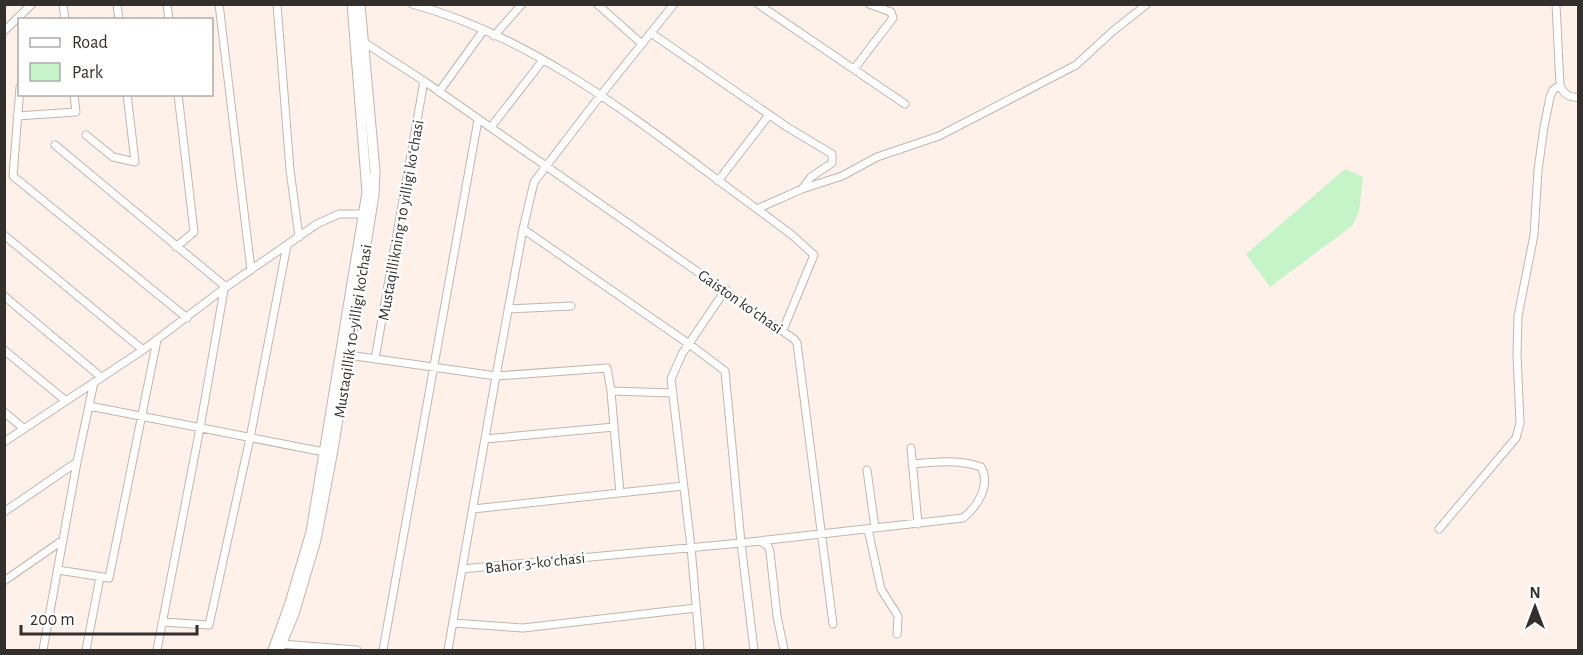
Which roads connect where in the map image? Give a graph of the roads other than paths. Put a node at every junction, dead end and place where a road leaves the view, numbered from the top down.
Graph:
1 (32, 4) edge
2 (219, 4) edge
3 (277, 4) edge
4 (412, 4) edge
5 (522, 4) edge
6 (597, 4) edge
7 (674, 4) edge
8 (759, 4) edge
9 (869, 4) edge
10 (1147, 4) edge
11 (1556, 4) edge
12 (351, 6) edge
13 (21, 18) edge
14 (18, 22) edge
15 (4, 31) edge
16 (483, 31) junction
17 (651, 33) junction
18 (494, 36) junction
19 (365, 43) junction
20 (642, 44) junction
21 (543, 60) junction
22 (854, 69) junction
23 (424, 81) junction
24 (1560, 85) junction
25 (439, 92) junction
26 (19, 96) edge
27 (74, 96) edge
28 (127, 96) edge
29 (178, 96) edge
30 (600, 96) junction
31 (1578, 97) edge
32 (905, 104) dead end
33 (769, 115) junction
34 (17, 116) junction
35 (478, 120) junction
36 (491, 127) junction
37 (86, 135) dead end
38 (55, 145) dead end
39 (546, 165) junction
40 (718, 181) junction
41 (802, 189) junction
42 (757, 209) junction
43 (363, 214) junction
44 (523, 229) junction
45 (4, 235) edge
46 (299, 237) junction
47 (287, 245) junction
48 (176, 247) junction
49 (251, 270) junction
50 (225, 289) junction
51 (726, 289) junction
52 (4, 296) edge
53 (571, 306) dead end
54 (508, 309) junction
55 (187, 318) junction
56 (783, 330) junction
57 (157, 340) junction
58 (689, 344) junction
59 (4, 350) edge
60 (143, 350) junction
61 (348, 355) junction
62 (375, 359) junction
63 (434, 368) junction
64 (496, 376) junction
65 (98, 380) junction
66 (611, 391) junction
67 (673, 393) junction
68 (66, 401) junction
69 (89, 406) junction
70 (4, 412) edge
71 (140, 416) junction
72 (23, 428) junction
73 (200, 428) junction
74 (614, 428) junction
75 (250, 438) junction
76 (485, 439) junction
77 (4, 442) edge
78 (911, 448) dead end
79 (324, 452) junction
80 (76, 462) junction
81 (912, 464) junction
82 (867, 470) dead end
83 (683, 486) junction
84 (620, 492) junction
85 (473, 508) junction
86 (4, 512) edge
87 (918, 524) junction
88 (871, 529) junction
89 (1439, 529) dead end
90 (822, 534) junction
91 (63, 540) junction
92 (760, 541) junction
93 (741, 543) junction
94 (691, 546) junction
95 (462, 569) junction
96 (58, 570) junction
97 (100, 577) junction
98 (4, 581) edge
99 (696, 608) junction
100 (162, 622) junction
101 (453, 624) junction
102 (832, 624) dead end
103 (897, 634) dead end
104 (280, 647) edge
105 (43, 651) edge
106 (86, 651) edge
107 (157, 651) edge
108 (273, 651) edge
109 (357, 651) edge
110 (383, 651) edge
111 (448, 651) edge
112 (700, 651) edge
113 (754, 651) edge
114 (784, 651) edge

1 - 13 street
2 - 49 street
3 - 46 street
4 - 16 street
5 - 18 street
6 - 20 street
7 - 17 street
8 - 22 street
9 - 22 street
10 - 41 street
11 - 24 street
12 - 19 main road, Mustaqillik 10-yilligi ko'chasi
12 - 43 main road, Mustaqillik 10-yilligi ko'chasi
14 - 15 street
16 - 18 street
16 - 25 street
17 - 20 street
17 - 33 street
18 - 21 street
19 - 23 street, Gaiston koʻchasi
19 - 61 main road, Mustaqillik 10-yilligi ko'chasi
20 - 30 street
21 - 30 street
21 - 36 street
22 - 32 street
23 - 25 street, Gaiston koʻchasi
23 - 62 street, Mustaqillikning 10 yilligi koʻchasi
24 - 31 street
24 - 89 street
25 - 35 street, Gaiston koʻchasi
26 - 34 street
27 - 34 street
28 - 37 street
29 - 48 street
30 - 39 street
30 - 40 street
33 - 40 street
33 - 41 street
34 - 55 street
35 - 36 street, Gaiston koʻchasi
35 - 63 street
36 - 39 street, Gaiston koʻchasi
38 - 48 street
39 - 44 street
39 - 51 street, Gaiston koʻchasi
40 - 42 street
41 - 42 street
42 - 56 street
43 - 46 street
43 - 79 main road, Mustaqillik 10-yilligi ko'chasi
44 - 54 street
44 - 58 street
45 - 60 street
46 - 47 street
47 - 49 street
47 - 75 street
48 - 50 street
49 - 50 street
50 - 55 street
50 - 73 street
51 - 56 street, Gaiston koʻchasi
51 - 58 street
52 - 65 street
53 - 54 street
54 - 64 street
55 - 57 street
56 - 90 street, Gaiston koʻchasi
57 - 60 street
57 - 71 street
58 - 67 street
58 - 93 street
59 - 68 street
60 - 65 street
61 - 62 street
61 - 104 main road, Mustaqillik 10-yilligi ko'chasi
62 - 63 street
63 - 64 street
63 - 110 street
64 - 66 street
64 - 76 street
65 - 68 street
65 - 69 street
66 - 67 street
66 - 74 street
67 - 83 street
68 - 72 street
69 - 71 street
69 - 80 street
70 - 72 street
71 - 73 street
71 - 97 street
72 - 77 street
73 - 75 street
73 - 100 street
74 - 76 street
74 - 84 street
75 - 79 street
75 - 100 street
76 - 85 street
78 - 81 street
79 - 108 main road, Mustaqillik 10-yilligi ko'chasi
80 - 86 street
80 - 91 street
81 - 87 street
81 - 87 street, Bahor 3-koʻchasi
82 - 88 street
83 - 84 street
83 - 94 street
84 - 85 street
85 - 95 street
87 - 88 street, Bahor 3-koʻchasi
88 - 90 street, Bahor 3-koʻchasi
88 - 103 street
90 - 92 street, Bahor 3-koʻchasi
90 - 102 street, Gaiston koʻchasi
91 - 96 street
91 - 98 street
92 - 93 street, Bahor 3-koʻchasi
92 - 114 street
93 - 94 street, Bahor 3-koʻchasi
93 - 113 street
94 - 95 street, Bahor 3-koʻchasi
94 - 99 street
95 - 101 street, Bahor 3-koʻchasi
96 - 97 street
96 - 105 street
97 - 106 street
99 - 101 street
99 - 112 street
100 - 107 street
101 - 111 street, Bahor 3-koʻchasi
104 - 109 street

